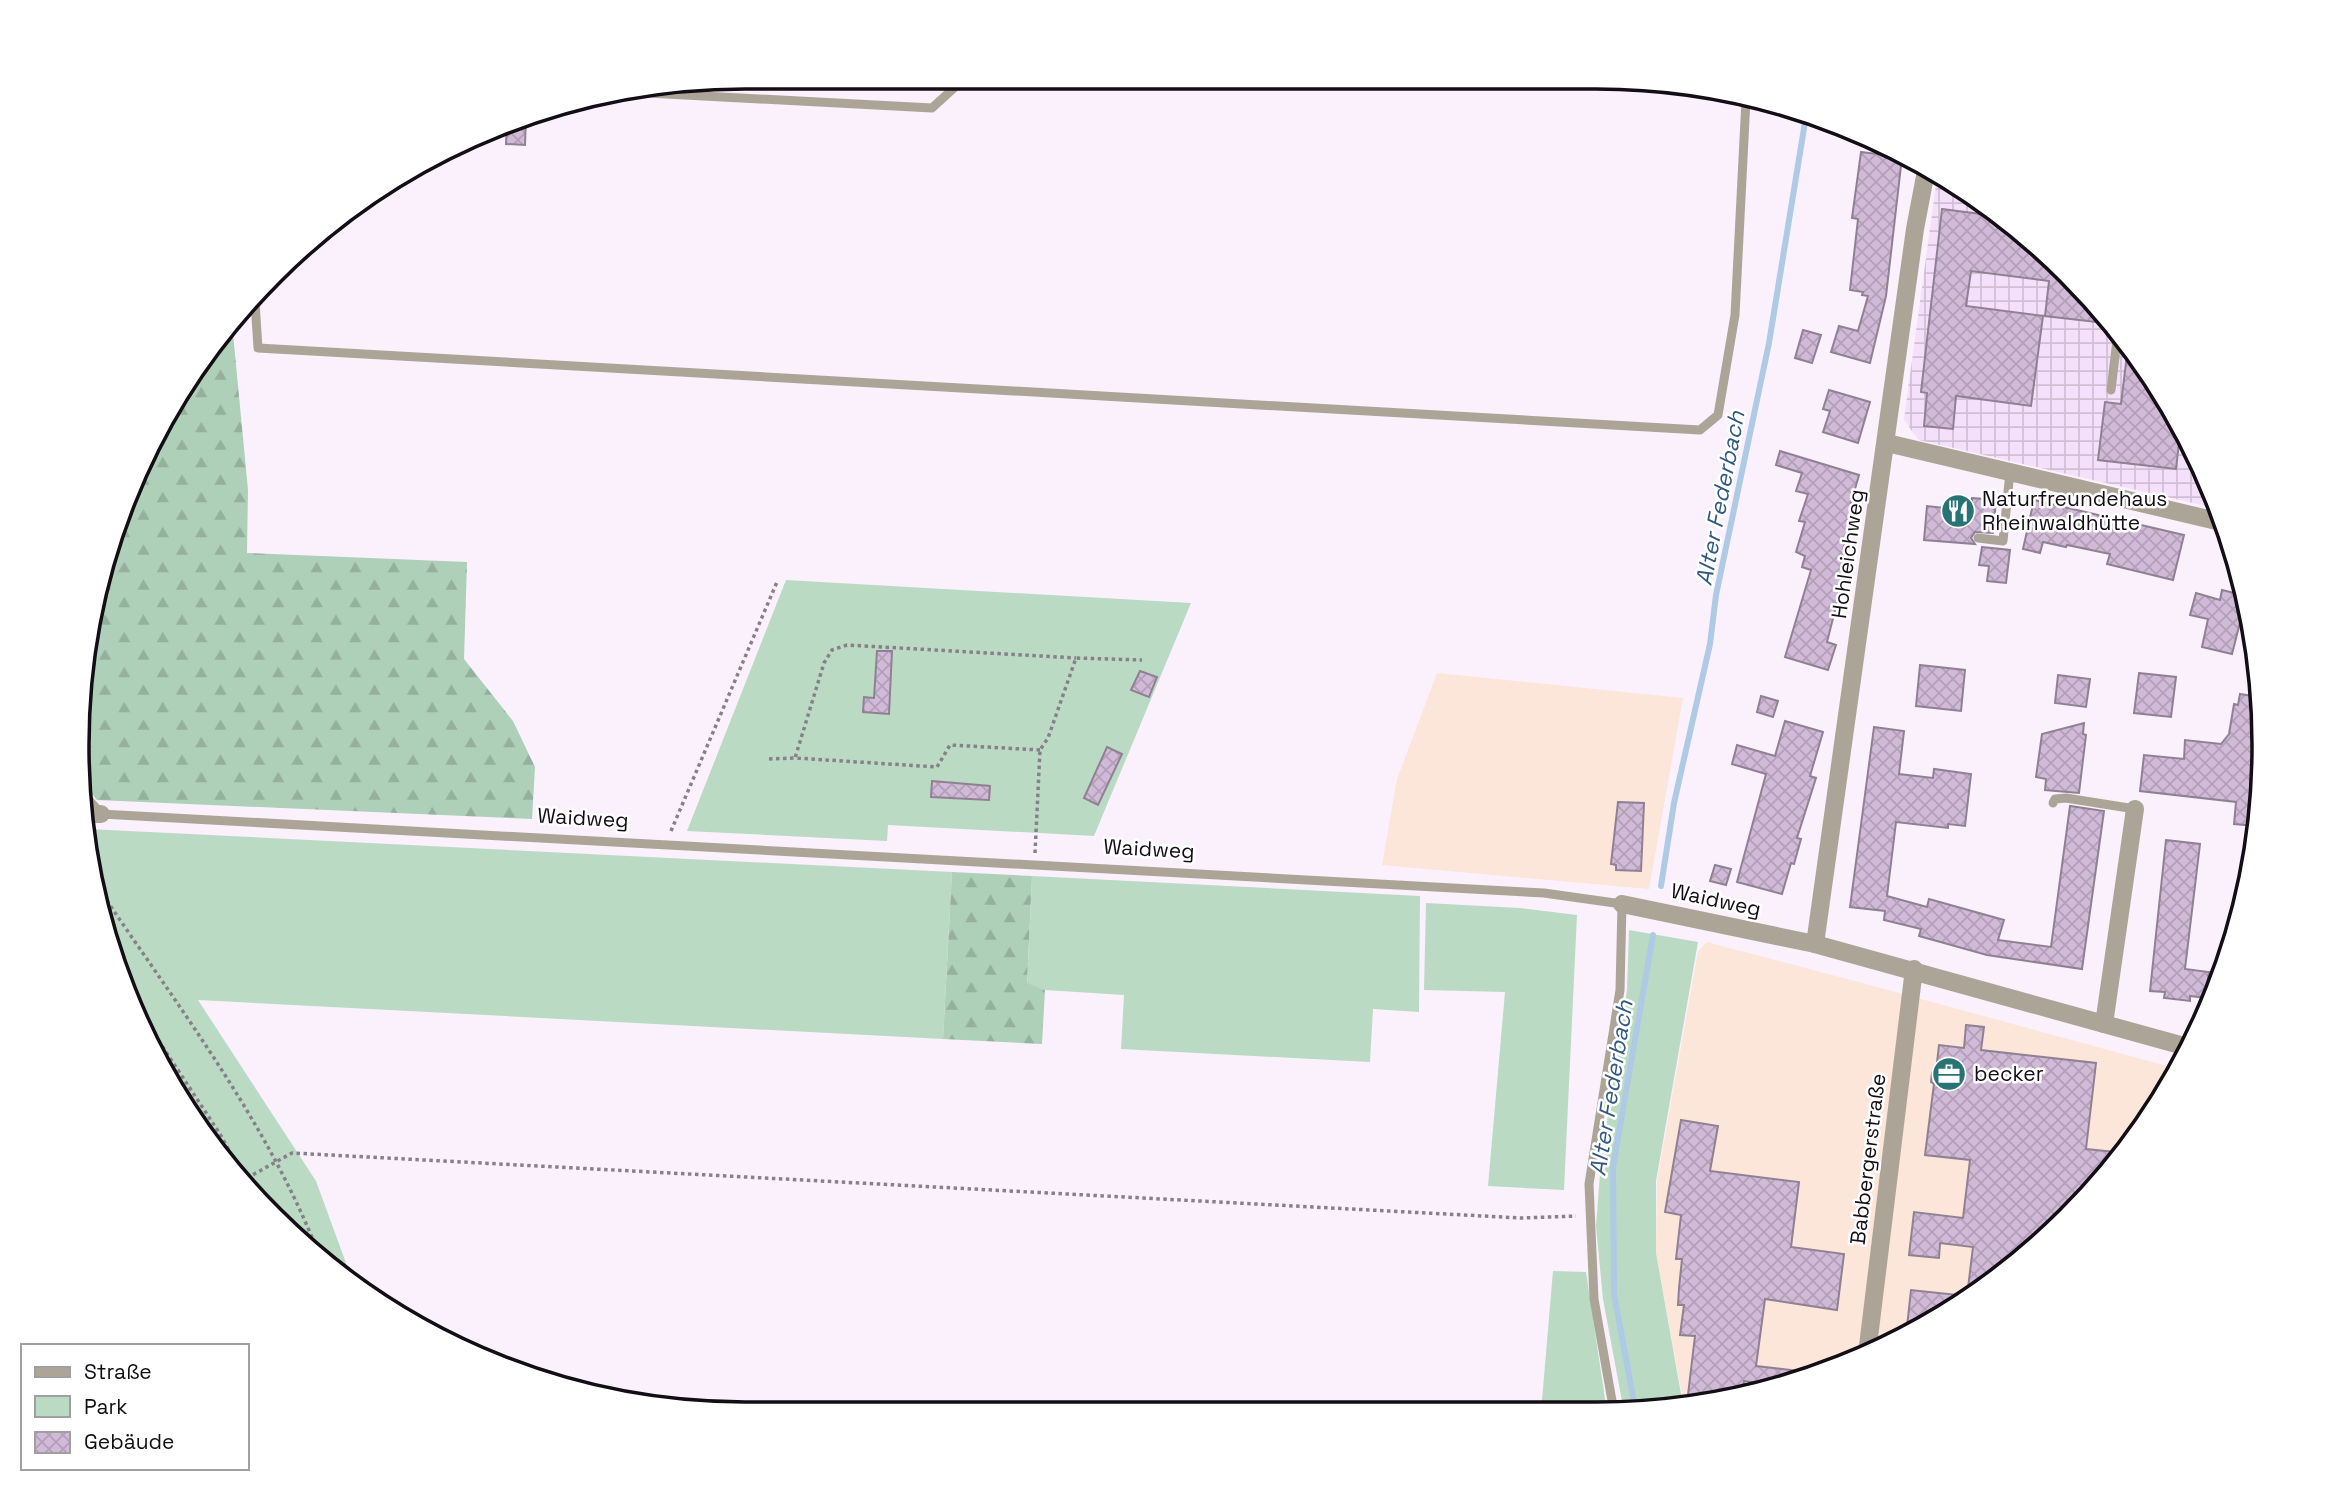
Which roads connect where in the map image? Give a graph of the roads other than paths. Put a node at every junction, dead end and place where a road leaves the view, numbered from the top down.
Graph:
1 (953, 89) edge
2 (669, 94) edge
3 (1746, 107) edge
4 (1925, 177) edge
5 (255, 309) edge
6 (2116, 346) edge
7 (2111, 390) dead end
8 (1887, 443) junction
9 (2010, 472) junction
10 (2211, 520) edge
11 (1978, 538) dead end
12 (2053, 803) dead end
13 (2135, 809) joint
14 (93, 814) edge
15 (1622, 904) junction
16 (1815, 944) junction
17 (1914, 970) junction
18 (2104, 1024) junction
19 (2179, 1045) edge
20 (1868, 1342) edge
21 (1612, 1401) edge

1 - 2 lane
3 - 5 lane
4 - 8 street, Hohleichweg
6 - 7 lane
8 - 9 street
8 - 16 street, Hohleichweg
9 - 10 street
9 - 11 lane
12 - 13 lane
13 - 18 street
14 - 15 lane, Waidweg
15 - 16 street, Waidweg
15 - 21 lane
16 - 17 street, Waidweg
17 - 18 street, Waidweg
17 - 20 street, Babbergerstraße
18 - 19 street, Waidweg

